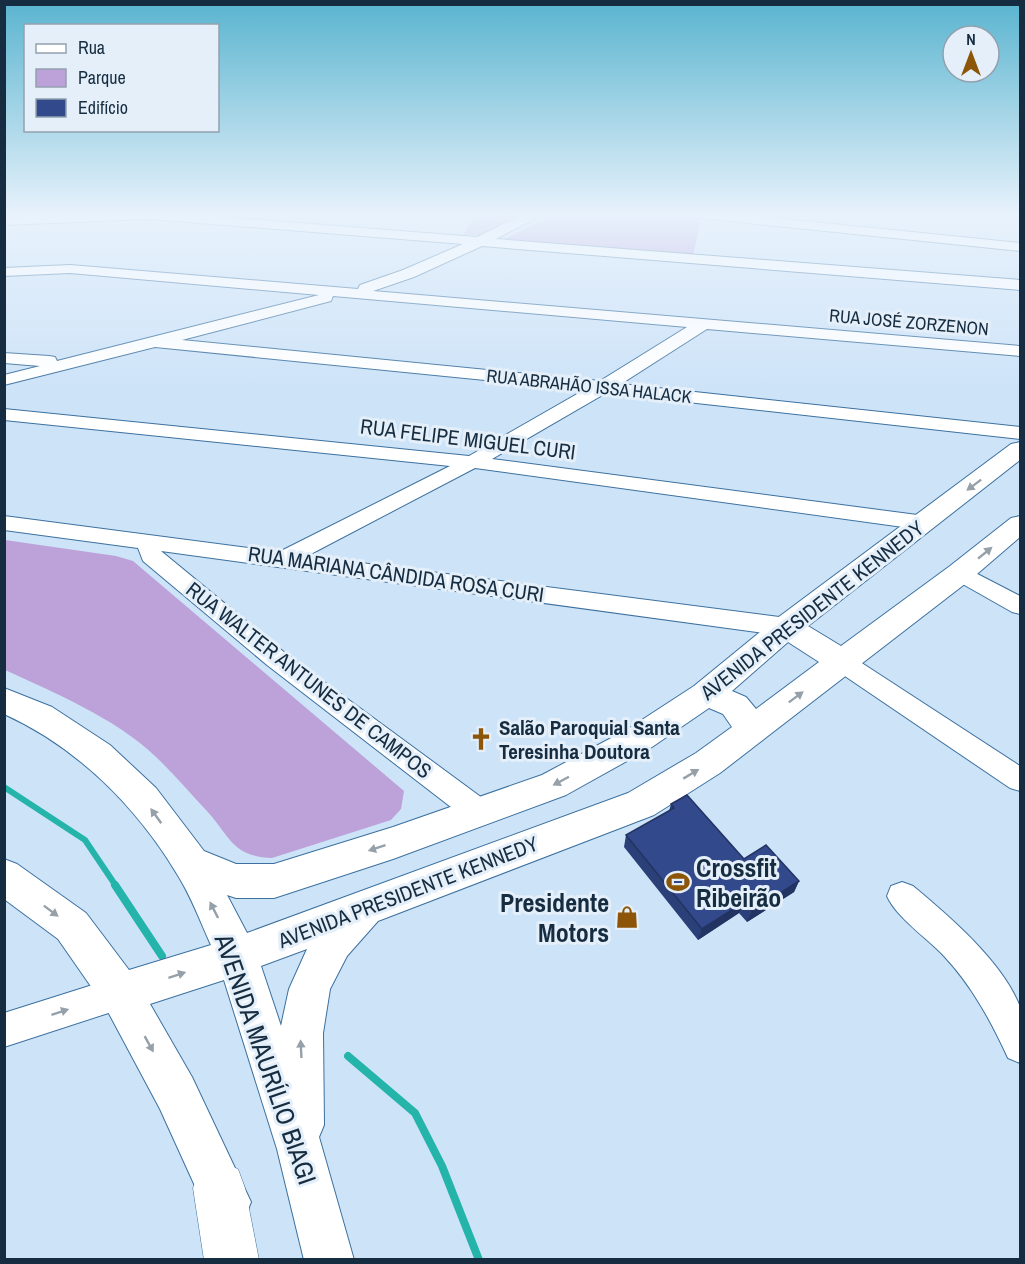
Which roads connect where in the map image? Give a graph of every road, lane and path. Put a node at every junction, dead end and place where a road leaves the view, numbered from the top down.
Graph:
1 (115, 273) edge
2 (411, 273) edge
3 (869, 273) edge
4 (398, 279) junction
5 (1020, 285) edge
6 (343, 293) junction
7 (405, 297) junction
8 (703, 324) junction
9 (157, 342) junction
10 (1020, 351) edge
11 (4, 358) edge
12 (69, 363) junction
13 (634, 369) junction
14 (4, 380) edge
15 (602, 387) junction
16 (653, 393) junction
17 (4, 414) edge
18 (1020, 433) edge
19 (1020, 449) edge
20 (472, 462) junction
21 (4, 523) edge
22 (925, 523) junction
23 (1020, 524) edge
24 (148, 542) junction
25 (284, 559) junction
26 (960, 573) junction
27 (1020, 606) edge
28 (787, 627) junction
29 (842, 662) junction
30 (705, 695) junction
31 (4, 700) edge
32 (750, 732) junction
33 (1020, 780) edge
34 (479, 812) junction
35 (191, 863) junction
36 (4, 876) edge
37 (902, 896) dead end
38 (368, 908) junction
39 (237, 956) junction
40 (121, 993) junction
41 (7, 1032) edge
42 (1020, 1046) edge
43 (300, 1149) junction
44 (219, 1188) junction
45 (232, 1260) edge
46 (258, 1260) edge
47 (329, 1260) edge

1 - 6 street, RUA JOSÉ ZORZENON
2 - 4 street
3 - 5 street
4 - 6 street
4 - 7 street
6 - 7 street, RUA JOSÉ ZORZENON
6 - 9 street
7 - 8 street, RUA JOSÉ ZORZENON
8 - 10 street, RUA JOSÉ ZORZENON
8 - 13 street
9 - 12 street
9 - 15 street, RUA ABRAHÃO ISSA HALACK
11 - 12 street
12 - 14 street
13 - 15 street
13 - 16 street
15 - 16 street, RUA ABRAHÃO ISSA HALACK
15 - 20 street
16 - 18 street, RUA ABRAHÃO ISSA HALACK
17 - 20 street, RUA FELIPE MIGUEL CURI
19 -> 22 main road, AVENIDA PRESIDENTE KENNEDY
20 - 22 street, RUA FELIPE MIGUEL CURI
20 - 25 street
21 - 24 street, RUA MARIANA CÂNDIDA ROSA CURI
22 - 28 main road, AVENIDA PRESIDENTE KENNEDY
26 -> 23 main road, AVENIDA PRESIDENTE KENNEDY
24 - 25 street, RUA MARIANA CÂNDIDA ROSA CURI
24 - 34 street, RUA WALTER ANTUNES DE CAMPOS
25 - 28 street, RUA MARIANA CÂNDIDA ROSA CURI
26 - 27 street
26 - 29 main road, AVENIDA PRESIDENTE KENNEDY
28 - 29 main road
28 - 30 main road, AVENIDA PRESIDENTE KENNEDY
32 -> 29 main road, AVENIDA PRESIDENTE KENNEDY
29 - 33 street
30 - 32 main road
30 -> 34 main road, AVENIDA PRESIDENTE KENNEDY
35 -> 31 main road, AVENIDA MAURÍLIO BIAGI
38 -> 32 main road, AVENIDA PRESIDENTE KENNEDY
34 -> 35 main road, AVENIDA PRESIDENTE KENNEDY
39 -> 35 main road, AVENIDA MAURÍLIO BIAGI
36 -> 40 main road
37 - 42 street
38 - 39 main road, AVENIDA PRESIDENTE KENNEDY
43 -> 38 main road
40 -> 39 main road, AVENIDA PRESIDENTE KENNEDY
39 - 43 main road, AVENIDA MAURÍLIO BIAGI
41 -> 40 street
40 -> 44 main road
43 - 47 main road, AVENIDA MAURÍLIO BIAGI
44 - 45 highway
44 - 46 main road

